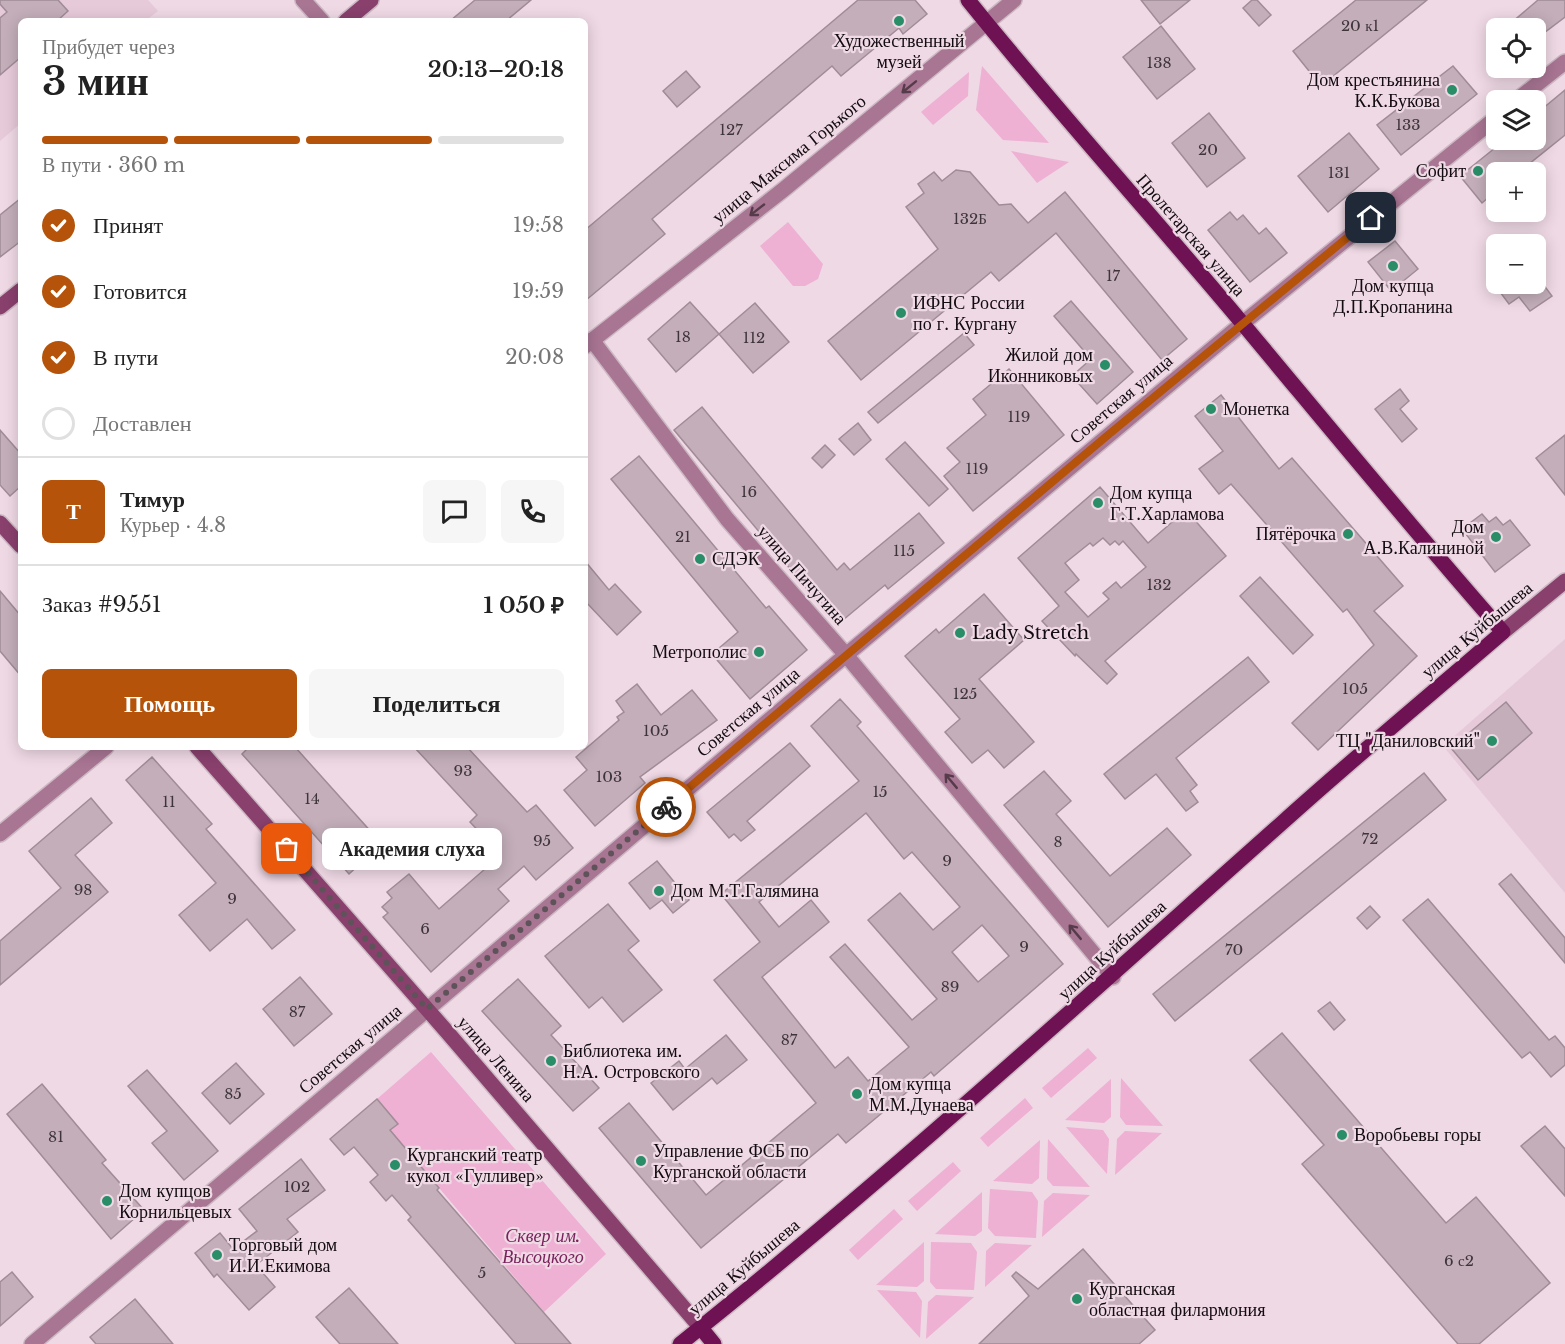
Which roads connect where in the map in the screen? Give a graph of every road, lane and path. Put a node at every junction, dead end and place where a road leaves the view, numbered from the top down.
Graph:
1 (303, 0) edge
2 (371, 0) edge
3 (968, 0) edge
4 (1014, 0) edge
5 (319, 18) edge
6 (350, 18) edge
7 (987, 24) junction
8 (1563, 68) edge
9 (1531, 90) edge
10 (1486, 126) edge
11 (18, 292) edge
12 (0, 307) edge
13 (1242, 323) junction
14 (588, 338) edge
15 (588, 340) edge
16 (0, 523) edge
17 (18, 543) edge
18 (1565, 581) edge
19 (1503, 632) junction
20 (846, 655) junction
21 (102, 750) edge
22 (200, 750) edge
23 (0, 834) edge
24 (1113, 977) junction
25 (427, 1009) junction
26 (701, 1328) junction
27 (32, 1344) edge
28 (680, 1344) edge
29 (714, 1344) edge

1 - 5 street
2 - 6 main road
3 - 7 main road, Пролетарская улица
4 - 7 street, улица Максима Горького
7 - 13 main road, Пролетарская улица
7 -> 14 street, улица Максима Горького
8 - 9 street
10 - 13 street, Советская улица
11 - 12 main road
13 - 19 main road, Пролетарская улица
13 - 20 street, Советская улица
15 - 20 street, улица Пичугина
16 - 17 main road
18 - 19 main road, улица Куйбышева
19 - 24 main road, улица Куйбышева
24 -> 20 street, улица Пичугина
20 - 25 street, Советская улица
21 - 23 street
22 - 25 main road, улица Ленина
24 - 26 main road, улица Куйбышева
25 - 26 main road, улица Ленина
25 - 27 street, Советская улица
26 - 28 main road, улица Куйбышева
26 - 29 main road, улица Ленина

